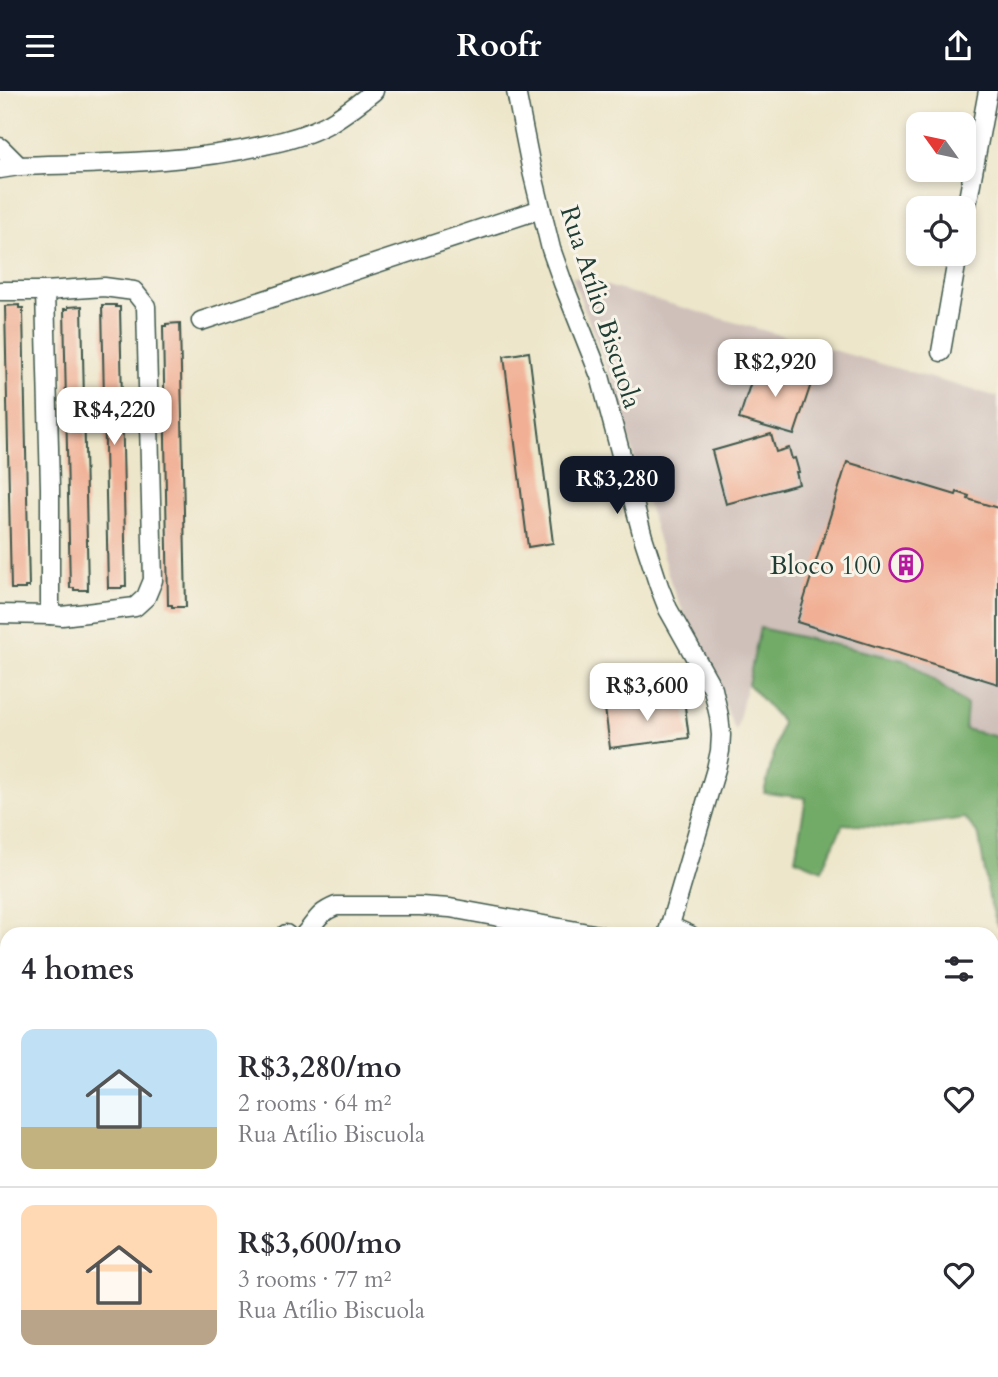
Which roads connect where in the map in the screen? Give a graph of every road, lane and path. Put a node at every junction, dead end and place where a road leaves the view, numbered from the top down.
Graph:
1 (374, 91) edge
2 (516, 91) edge
3 (988, 91) edge
4 (0, 148) edge
5 (19, 166) junction
6 (0, 169) edge
7 (969, 196) edge
8 (541, 209) junction
9 (956, 266) edge
10 (0, 291) edge
11 (45, 291) junction
12 (201, 321) dead end
13 (941, 352) dead end
14 (0, 614) edge
15 (50, 615) junction
16 (310, 927) edge
17 (555, 927) edge
18 (669, 927) edge

1 - 5 street
2 - 8 street, Rua Atílio Biscuola
3 - 7 street
4 - 5 street
5 - 6 street
8 - 12 street
8 - 18 street, Rua Atílio Biscuola
9 - 13 street
10 - 11 street
11 - 15 street
11 - 15 street
14 - 15 street
16 - 17 street

